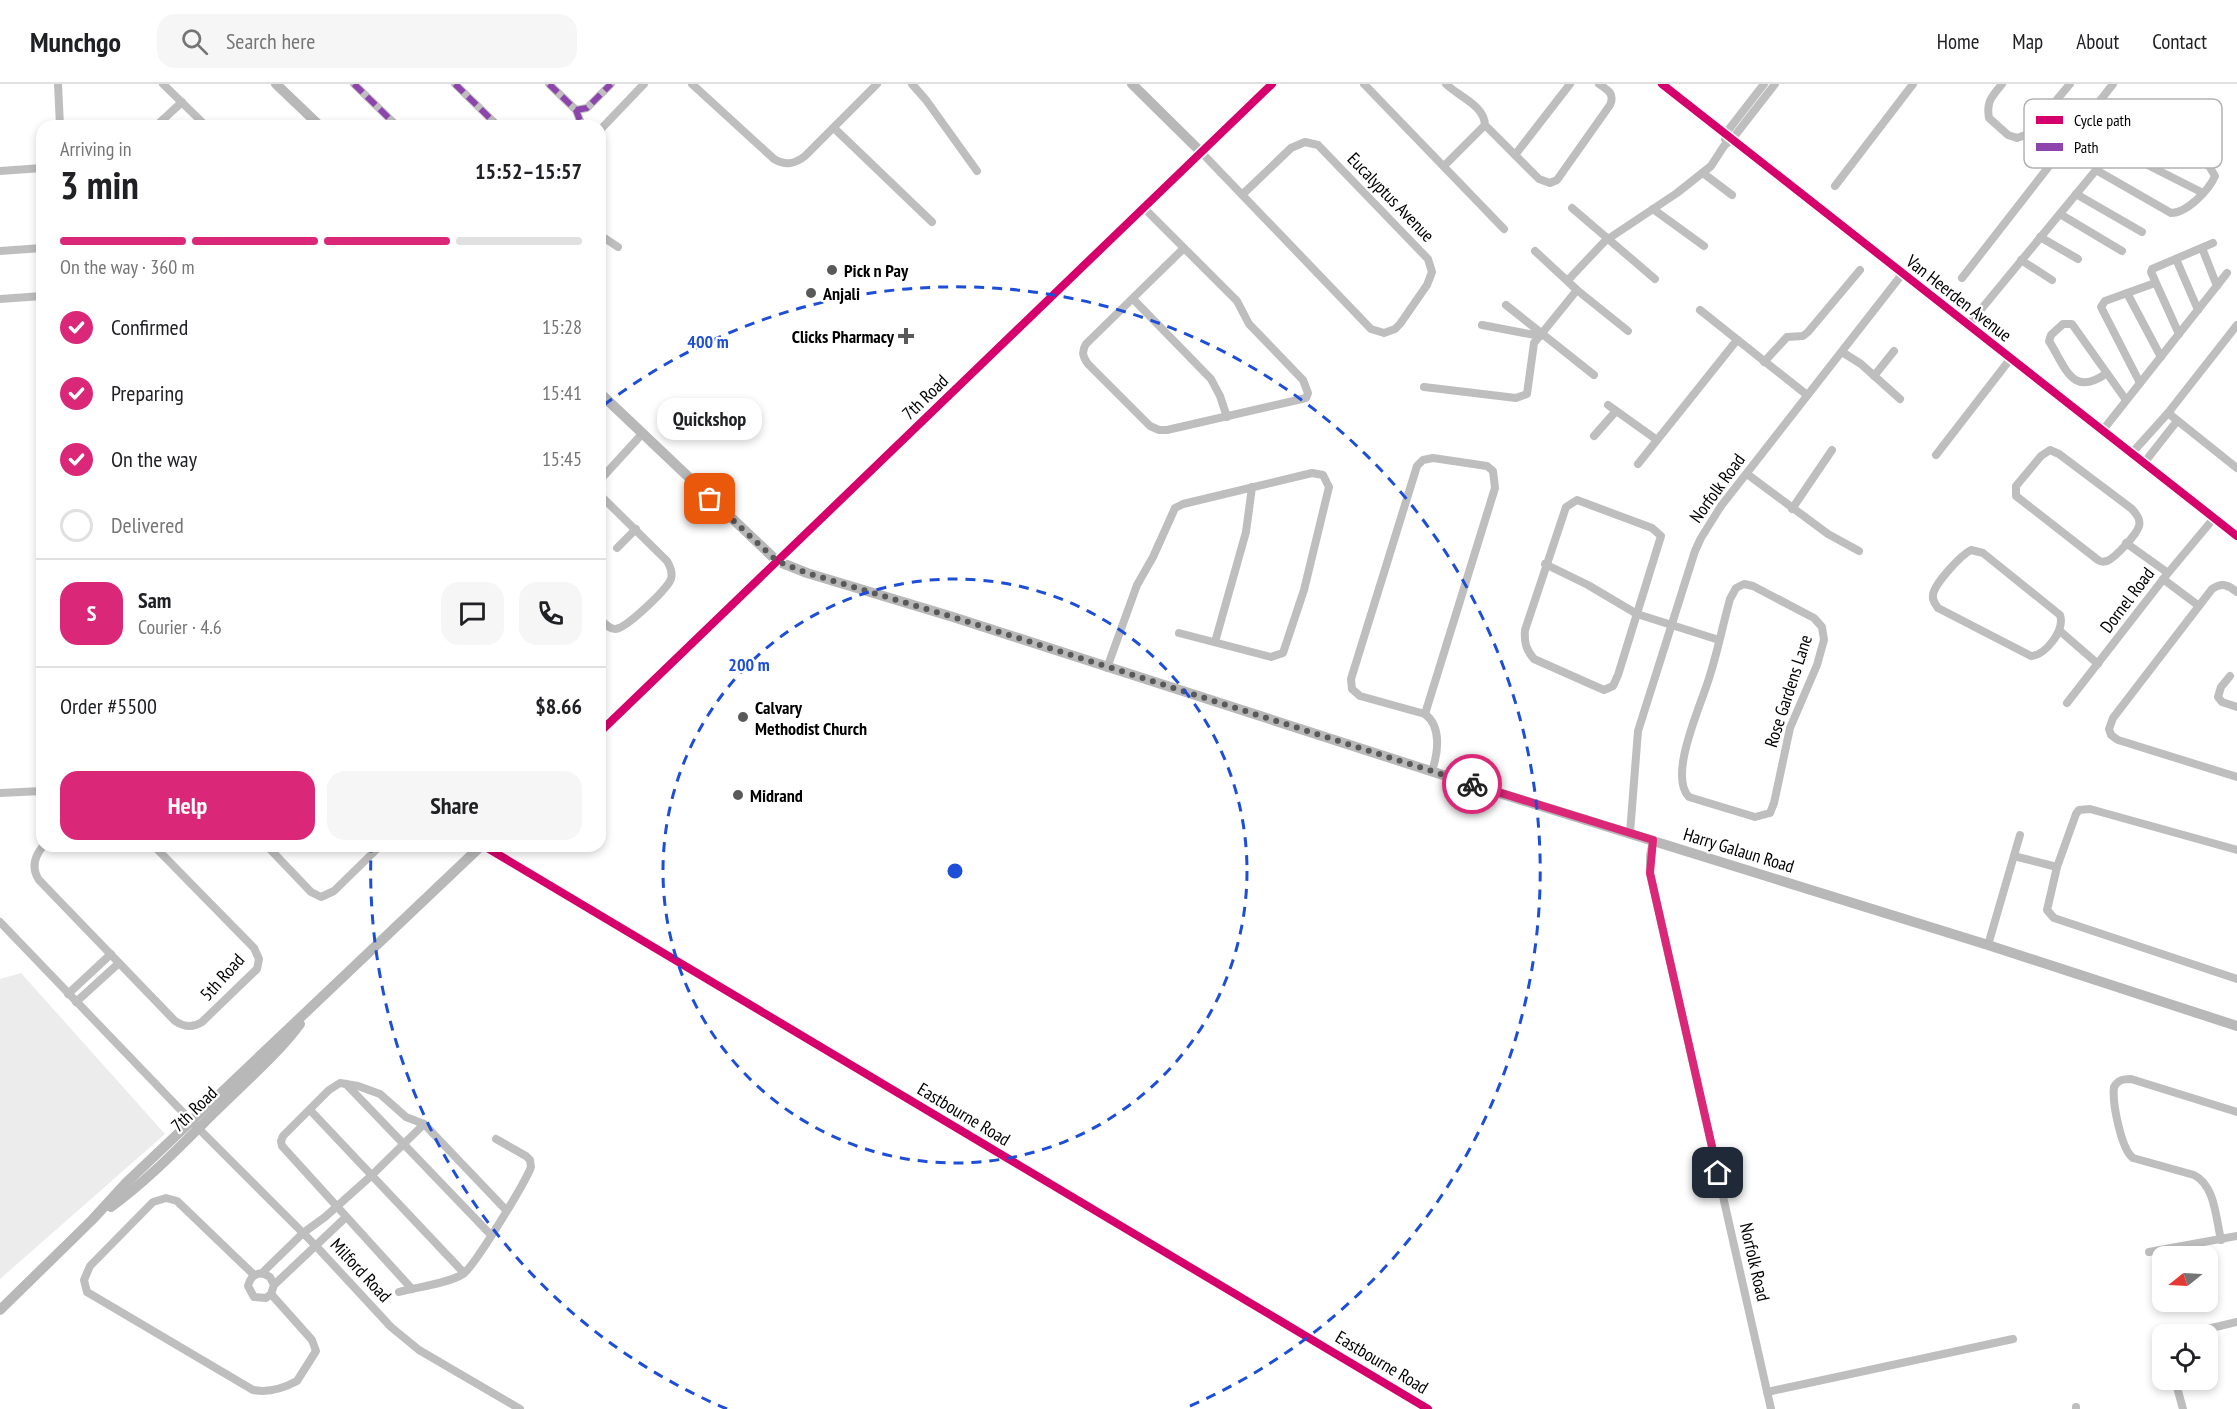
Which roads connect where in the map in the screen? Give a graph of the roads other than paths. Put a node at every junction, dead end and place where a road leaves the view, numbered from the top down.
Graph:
1 (58, 84) edge
2 (163, 84) edge
3 (276, 84) edge
4 (354, 84) edge
5 (455, 84) edge
6 (549, 84) edge
7 (611, 84) edge
8 (644, 84) edge
9 (692, 84) edge
10 (877, 84) edge
11 (912, 84) edge
12 (1131, 84) edge
13 (1272, 84) edge
14 (1364, 84) edge
15 (1446, 84) edge
16 (1570, 84) edge
17 (1662, 84) edge
18 (1764, 84) edge
19 (1775, 84) edge
20 (2002, 84) edge
21 (2070, 84) edge
22 (2113, 84) edge
23 (1911, 85) edge
24 (1606, 86) edge
25 (2057, 99) edge
26 (2101, 99) edge
27 (182, 102) junction
28 (576, 110) junction
29 (60, 120) edge
30 (162, 120) edge
31 (200, 120) edge
32 (314, 120) edge
33 (391, 120) edge
34 (492, 120) edge
35 (580, 120) edge
36 (606, 124) edge
37 (1485, 125) junction
38 (834, 128) junction
39 (2024, 135) edge
40 (1730, 136) junction
41 (1201, 152) junction
42 (1515, 155) junction
43 (1444, 166) junction
44 (36, 168) edge
45 (2048, 168) edge
46 (2154, 168) edge
47 (2210, 168) edge
48 (2096, 170) joint
49 (0, 171) edge
50 (976, 171) dead end
51 (1702, 173) junction
52 (1835, 186) dead end
53 (2203, 193) junction
54 (1243, 194) junction
55 (2076, 194) junction
56 (1732, 195) dead end
57 (1143, 207) junction
58 (1572, 208) dead end
59 (1653, 209) junction
60 (2060, 214) junction
61 (933, 222) dead end
62 (1504, 229) dead end
63 (2142, 232) dead end
64 (2040, 237) junction
65 (1608, 238) junction
66 (606, 239) edge
67 (2213, 243) dead end
68 (1704, 246) dead end
69 (618, 247) dead end
70 (36, 248) edge
71 (1184, 248) junction
72 (2202, 248) junction
73 (0, 251) edge
74 (1535, 251) dead end
75 (2122, 251) dead end
76 (2078, 259) dead end
77 (2176, 259) junction
78 (2021, 260) junction
79 (1860, 270) dead end
80 (1903, 273) junction
81 (2227, 273) dead end
82 (1962, 278) dead end
83 (1655, 279) dead end
84 (1568, 280) junction
85 (2052, 280) dead end
86 (2155, 283) junction
87 (2217, 286) junction
88 (1577, 290) junction
89 (2127, 293) junction
90 (36, 296) edge
91 (1133, 298) junction
92 (0, 299) edge
93 (1506, 305) dead end
94 (1700, 310) dead end
95 (2198, 310) junction
96 (1969, 324) junction
97 (1482, 325) dead end
98 (2237, 325) edge
99 (1628, 331) dead end
100 (2179, 334) junction
101 (1541, 336) junction
102 (1737, 340) junction
103 (1894, 351) dead end
104 (1842, 352) junction
105 (2161, 357) junction
106 (2011, 358) junction
107 (1764, 362) junction
108 (2107, 373) junction
109 (1594, 375) dead end
110 (1874, 376) junction
111 (2140, 383) junction
112 (1424, 387) dead end
113 (1807, 395) junction
114 (606, 399) edge
115 (1900, 399) dead end
116 (2126, 400) junction
117 (1608, 405) dead end
118 (1616, 411) junction
119 (2168, 413) junction
120 (1227, 417) junction
121 (2177, 420) junction
122 (2103, 430) junction
123 (642, 434) junction
124 (1594, 436) dead end
125 (1657, 440) junction
126 (1832, 450) dead end
127 (2132, 453) junction
128 (1936, 455) dead end
129 (2144, 462) junction
130 (1638, 464) dead end
131 (2237, 468) edge
132 (606, 473) edge
133 (1747, 474) junction
134 (1252, 488) junction
135 (606, 501) edge
136 (1792, 509) junction
137 (2214, 518) junction
138 (636, 529) junction
139 (2237, 536) edge
140 (2126, 543) junction
141 (617, 548) dead end
142 (1859, 551) dead end
143 (777, 561) junction
144 (1545, 564) junction
145 (2166, 576) junction
146 (2237, 592) edge
147 (2199, 606) junction
148 (1636, 614) junction
149 (606, 624) edge
150 (1672, 627) junction
151 (2060, 631) junction
152 (1179, 633) dead end
153 (1719, 640) junction
154 (1215, 642) junction
155 (2098, 664) junction
156 (1107, 668) junction
157 (2230, 676) dead end
158 (2067, 703) dead end
159 (2237, 707) edge
160 (1425, 714) junction
161 (606, 726) edge
162 (1432, 771) junction
163 (2237, 777) edge
164 (36, 791) edge
165 (0, 793) edge
166 (1629, 833) junction
167 (2020, 835) dead end
168 (1653, 840) junction
169 (2237, 850) edge
170 (38, 852) edge
171 (160, 852) edge
172 (275, 852) edge
173 (374, 852) edge
174 (477, 852) edge
175 (493, 852) edge
176 (2014, 856) junction
177 (2057, 867) junction
178 (0, 922) edge
179 (1988, 945) junction
180 (111, 954) junction
181 (119, 963) junction
182 (2237, 979) edge
183 (68, 994) junction
184 (76, 1002) junction
185 (2237, 1026) edge
186 (346, 1083) junction
187 (310, 1110) junction
188 (2237, 1112) edge
189 (195, 1125) junction
190 (424, 1125) junction
191 (496, 1139) dead end
192 (404, 1144) junction
193 (371, 1176) junction
194 (337, 1207) junction
195 (506, 1210) junction
196 (346, 1217) junction
197 (317, 1222) junction
198 (303, 1233) junction
199 (328, 1234) junction
200 (491, 1235) junction
201 (2237, 1236) edge
202 (2221, 1240) junction
203 (316, 1246) junction
204 (289, 1247) junction
205 (2149, 1252) dead end
206 (300, 1260) junction
207 (464, 1273) junction
208 (258, 1274) junction
209 (412, 1289) junction
210 (272, 1290) junction
211 (399, 1292) dead end
212 (0, 1310) edge
213 (2237, 1322) edge
214 (2218, 1326) edge
215 (2013, 1338) dead end
216 (2178, 1390) edge
217 (1767, 1392) junction
218 (520, 1409) edge
219 (1428, 1409) edge
220 (1771, 1409) edge
221 (2183, 1409) edge

1 - 29 street
2 - 27 street
3 - 32 street
4 - 33 street
5 - 34 street
6 - 28 street
7 - 28 street
8 - 36 street
9 - 38 street
10 - 38 street
11 - 50 street
12 - 41 street
13 - 41 street, 7th Road
14 - 43 street
15 - 37 street
16 - 42 street
17 - 40 street, Van Heerden Avenue
18 - 40 street
19 - 40 street
20 - 39 street
21 - 25 street
22 - 26 street
23 - 52 street
24 - 42 street
27 - 30 street
27 - 31 street
28 - 35 street
37 - 42 street
37 - 43 street
38 - 61 street
40 - 51 street
40 - 80 street, Van Heerden Avenue
41 - 54 street, Eucalyptus Avenue
41 - 57 street, 7th Road
43 - 62 street
44 - 49 street
45 - 82 street
46 - 53 street
47 - 53 street
48 - 53 street
48 - 55 street
51 - 56 street
51 - 59 street
54 - 54 street, Eucalyptus Avenue
55 - 60 street
55 - 63 street
57 - 71 street
57 - 143 street, 7th Road
58 - 65 street
59 - 65 street
59 - 68 street
60 - 64 street
60 - 75 street
64 - 76 street
64 - 78 street
65 - 83 street
65 - 84 street
66 - 69 street
67 - 72 street
70 - 73 street
71 - 91 street
71 - 120 street
72 - 77 street
72 - 87 street
74 - 84 street
77 - 86 street
77 - 95 street
78 - 85 street
78 - 96 street
79 - 107 street
80 - 96 street, Van Heerden Avenue
80 - 104 street, Norfolk Road
81 - 87 street
84 - 88 street
86 - 89 street
86 - 100 street
87 - 95 street
88 - 99 street
88 - 101 street
89 - 105 street
89 - 111 street
90 - 92 street
91 - 120 street
91 - 120 street
93 - 101 street
94 - 102 street
95 - 100 street
96 - 106 street, Van Heerden Avenue
97 - 101 street
98 - 119 street
100 - 105 street
101 - 109 street
101 - 112 street
102 - 107 street
102 - 125 street
103 - 110 street
104 - 110 street
104 - 113 street, Norfolk Road
105 - 111 street
106 - 122 street, Van Heerden Avenue
106 - 128 street
107 - 113 street
108 - 108 street
108 - 116 street
110 - 115 street
111 - 116 street
113 - 133 street, Norfolk Road
114 - 123 street, Harry Galaun Road
116 - 122 street
117 - 118 street
118 - 124 street
118 - 125 street
119 - 121 street
119 - 127 street
121 - 129 street
121 - 131 street
122 - 127 street, Van Heerden Avenue
123 - 132 street
123 - 143 street, Harry Galaun Road
125 - 130 street
126 - 136 street
127 - 129 street, Van Heerden Avenue
129 - 137 street, Van Heerden Avenue
133 - 136 street
133 - 150 street, Norfolk Road
134 - 154 street
134 - 154 street
134 - 156 street
135 - 138 street
136 - 142 street
137 - 139 street, Van Heerden Avenue
137 - 145 street, Dornel Road
138 - 141 street
138 - 149 street
140 - 140 street
140 - 145 street
143 - 156 street, Harry Galaun Road
143 - 161 street, 7th Road
144 - 148 street
144 - 148 street
144 - 148 street
145 - 147 street
145 - 155 street, Dornel Road
146 - 147 street
147 - 163 street
148 - 150 street
150 - 153 street
150 - 166 street, Norfolk Road
151 - 151 street
151 - 155 street
152 - 154 street
153 - 153 street, Rose Gardens Lane
155 - 158 street, Dornel Road
156 - 162 street, Harry Galaun Road
157 - 159 street
160 - 160 street
160 - 162 street
162 - 166 street, Harry Galaun Road
164 - 165 street
166 - 168 street, Harry Galaun Road
167 - 176 street
168 - 179 street, Harry Galaun Road
168 - 217 street, Norfolk Road
169 - 177 street
170 - 180 street, 5th Road
171 - 181 street, 5th Road
172 - 173 street
174 - 189 street, 7th Road
175 - 219 street, Eastbourne Road
176 - 177 street
176 - 179 street
177 - 182 street
178 - 183 street
179 - 185 street, Harry Galaun Road
180 - 181 street, 5th Road
180 - 183 street
181 - 184 street
183 - 184 street
184 - 189 street
186 - 187 street
186 - 190 street
186 - 192 street
187 - 193 street
187 - 194 street
188 - 202 street
189 - 198 street, Milford Road
189 - 212 street, 7th Road
190 - 192 street
190 - 195 street
191 - 195 street
192 - 193 street
192 - 200 street
193 - 194 street
193 - 207 street
194 - 196 street
194 - 197 street
195 - 200 street
196 - 199 street
196 - 209 street
197 - 198 street
197 - 199 street
198 - 203 street, Milford Road
198 - 204 street
199 - 203 street
200 - 207 street
201 - 202 street
202 - 205 street
203 - 206 street
203 - 218 street, Milford Road
204 - 206 street
204 - 208 street
206 - 210 street
207 - 209 street
208 - 210 street
208 - 210 street
208 - 210 street
209 - 211 street
213 - 214 street
215 - 217 street
216 - 221 street
217 - 220 street, Norfolk Road

